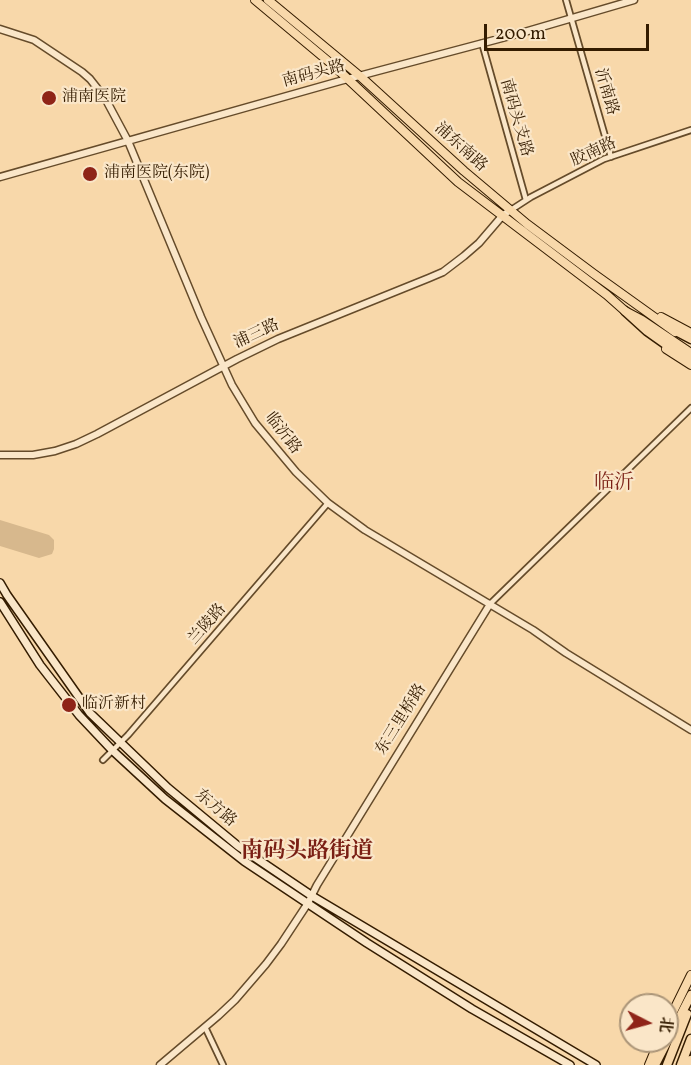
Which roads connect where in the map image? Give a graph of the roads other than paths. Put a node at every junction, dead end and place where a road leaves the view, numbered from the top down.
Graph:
1 (255, 0) edge
2 (268, 0) edge
3 (566, 0) edge
4 (634, 0) edge
5 (571, 18) junction
6 (0, 28) edge
7 (482, 43) junction
8 (361, 76) junction
9 (347, 80) junction
10 (691, 130) edge
11 (128, 141) junction
12 (611, 157) junction
13 (0, 177) edge
14 (526, 200) junction
15 (511, 210) junction
16 (503, 215) junction
17 (608, 296) junction
18 (640, 307) junction
19 (625, 311) junction
20 (672, 329) joint
21 (691, 333) edge
22 (691, 341) edge
23 (691, 353) edge
24 (691, 360) edge
25 (691, 365) edge
26 (223, 366) junction
27 (691, 408) edge
28 (0, 455) edge
29 (328, 503) junction
30 (0, 583) edge
31 (0, 602) edge
32 (490, 604) junction
33 (691, 730) edge
34 (121, 743) junction
35 (112, 750) junction
36 (102, 760) dead end
37 (310, 899) junction
38 (691, 975) edge
39 (691, 995) edge
40 (679, 1000) edge
41 (691, 1002) edge
42 (205, 1027) junction
43 (691, 1039) edge
44 (691, 1060) edge
45 (160, 1065) edge
46 (223, 1065) edge
47 (570, 1065) edge
48 (596, 1065) edge
49 (655, 1065) edge
50 (667, 1065) edge
51 (681, 1065) edge
52 (689, 1065) edge

1 - 9 main road, 浦东南路
2 - 8 main road, 浦东南路
3 - 5 street, 沂南路
4 - 5 street, 南码头路
5 - 7 street, 南码头路
5 - 12 street, 沂南路
6 - 11 street, 临沂路
7 - 8 street, 南码头路
7 - 14 street, 南码头支路
8 - 9 street, 南码头路
8 - 15 main road, 浦东南路
9 - 11 street, 南码头路
9 - 16 main road, 浦东南路
10 - 12 street, 胶南路
11 - 13 street, 南码头路
11 - 26 street, 临沂路
12 - 14 street, 胶南路
14 - 15 street, 胶南路
15 - 16 street, 浦三路
15 - 18 main road, 浦东南路
16 - 17 main road, 浦东南路
16 - 26 street, 浦三路
17 - 19 main road, 浦东南路
17 - 25 main road, 浦东南路
18 - 20 main road, 浦东南路
18 - 21 main road, 浦东南路
19 - 23 main road, 浦东南路
19 - 24 highway
20 - 22 highway
26 - 28 street, 浦三路
26 - 29 street, 临沂路
27 - 32 street, 东三里桥路
29 - 32 street, 临沂路
29 - 34 street, 兰陵路
30 - 34 main road, 东方路
31 - 35 main road, 东方路
32 - 33 street, 临沂路
32 - 37 street, 东三里桥路
34 - 35 street, 兰陵路
34 - 37 main road, 东方路
35 - 36 street, 兰陵路
35 - 37 main road, 东方路
37 - 42 street, 东三里桥路
37 - 47 main road, 东方路
37 - 48 main road, 东方路
38 - 40 main road
39 - 49 highway
41 - 50 highway
42 - 45 street, 东三里桥路
42 - 46 street
43 - 51 highway
44 - 52 highway

